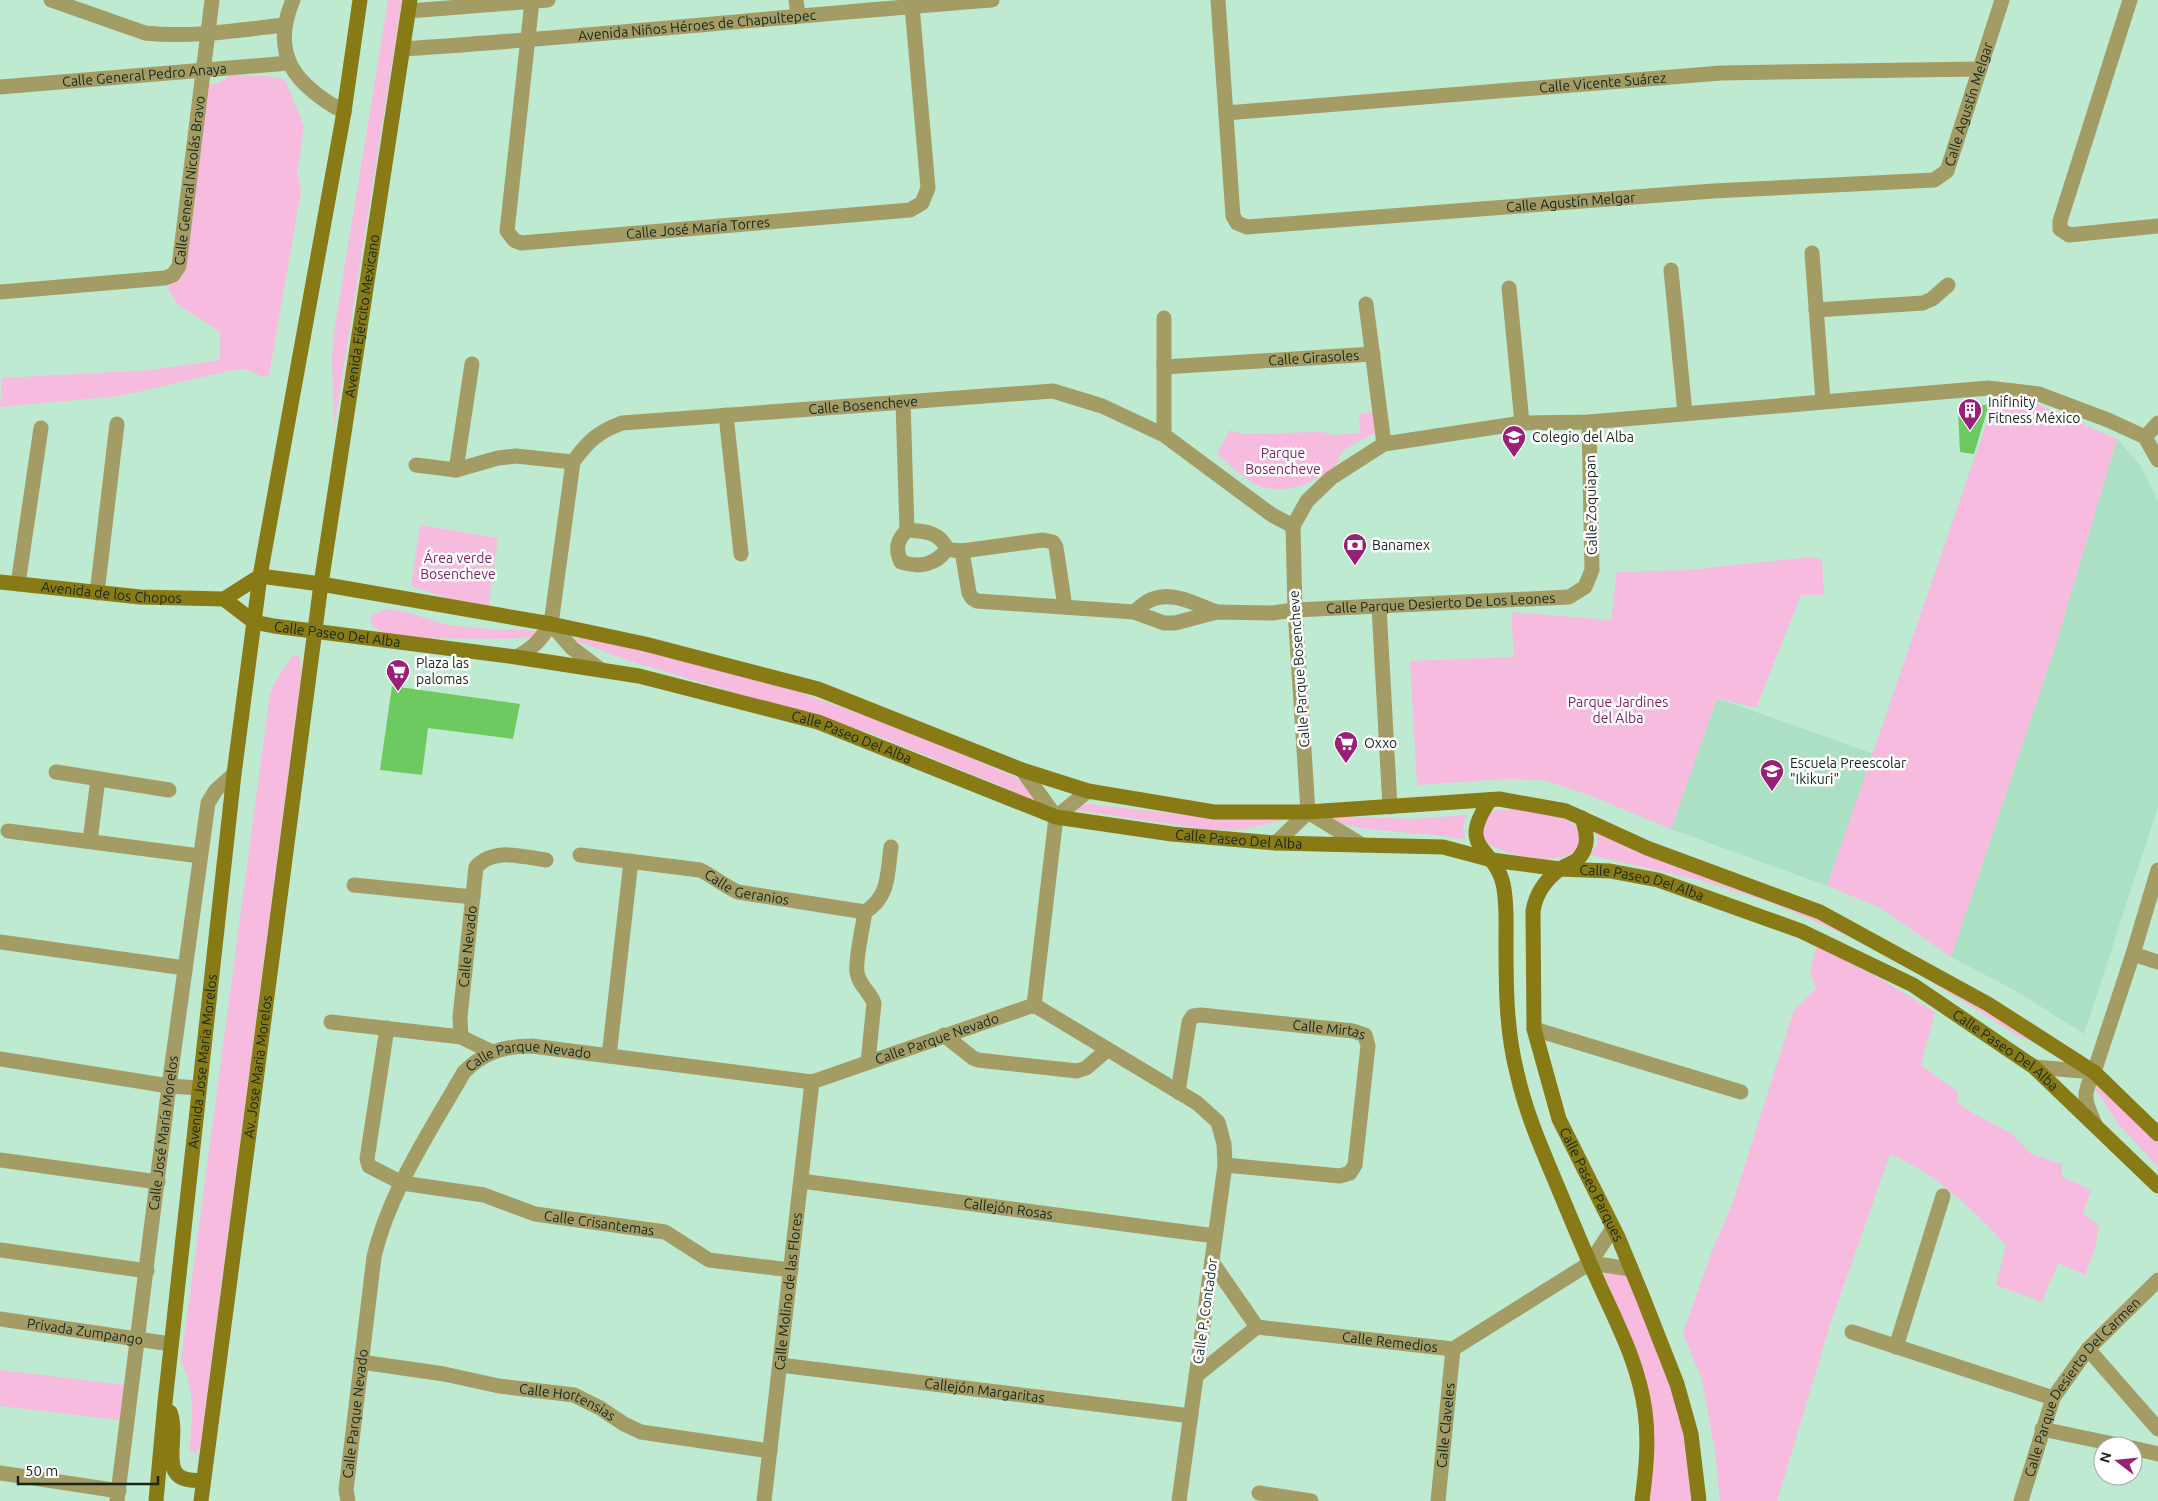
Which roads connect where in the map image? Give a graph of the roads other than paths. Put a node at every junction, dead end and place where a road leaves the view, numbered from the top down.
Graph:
1 (51, 0) edge
2 (212, 0) edge
3 (293, 0) edge
4 (360, 0) edge
5 (548, 0) edge
6 (796, 0) edge
7 (992, 0) edge
8 (1218, 0) edge
9 (2002, 0) edge
10 (2130, 0) edge
11 (532, 1) junction
12 (507, 2) edge
13 (410, 6) edge
14 (912, 6) junction
15 (798, 15) junction
16 (285, 25) junction
17 (208, 32) junction
18 (528, 41) junction
19 (403, 49) junction
20 (289, 63) junction
21 (1980, 69) junction
22 (204, 70) junction
23 (0, 87) edge
24 (344, 112) junction
25 (1226, 113) junction
26 (2158, 226) edge
27 (1812, 253) dead end
28 (1672, 270) dead end
29 (1948, 285) dead end
30 (1509, 288) dead end
31 (0, 292) edge
32 (1366, 304) dead end
33 (1816, 310) junction
34 (1164, 318) dead end
35 (1373, 354) junction
36 (472, 364) dead end
37 (1164, 367) junction
38 (1823, 401) junction
39 (903, 402) junction
40 (1685, 413) junction
41 (726, 415) junction
42 (1589, 422) junction
43 (1522, 423) junction
44 (2158, 423) edge
45 (117, 424) dead end
46 (41, 428) dead end
47 (1164, 435) junction
48 (2145, 438) junction
49 (1384, 444) junction
50 (2158, 460) edge
51 (573, 462) junction
52 (416, 464) dead end
53 (456, 470) junction
54 (1293, 526) junction
55 (907, 530) junction
56 (947, 549) junction
57 (962, 551) junction
58 (741, 554) dead end
59 (260, 576) junction
60 (0, 582) edge
61 (18, 584) junction
62 (321, 584) junction
63 (1585, 587) joint
64 (97, 593) junction
65 (224, 599) junction
66 (1065, 607) junction
67 (1380, 607) junction
68 (1295, 610) junction
69 (1134, 612) junction
70 (1217, 612) junction
71 (254, 622) junction
72 (552, 624) junction
73 (315, 632) junction
74 (516, 657) junction
75 (601, 670) junction
76 (1022, 770) junction
77 (56, 772) dead end
78 (234, 774) junction
79 (98, 779) junction
80 (169, 790) dead end
81 (1088, 791) junction
82 (1490, 800) junction
83 (1390, 807) junction
84 (1308, 812) junction
85 (1056, 817) junction
86 (1582, 818) junction
87 (8, 831) dead end
88 (90, 841) junction
89 (1276, 843) junction
90 (1362, 845) junction
91 (891, 847) dead end
92 (580, 855) dead end
93 (200, 856) junction
94 (546, 860) dead end
95 (1492, 860) junction
96 (631, 861) junction
97 (1560, 869) junction
98 (2158, 870) edge
99 (354, 885) dead end
100 (473, 897) junction
101 (866, 912) junction
102 (0, 942) edge
103 (2134, 954) junction
104 (2158, 962) edge
105 (185, 968) junction
106 (1034, 1004) junction
107 (331, 1022) dead end
108 (387, 1028) junction
109 (1534, 1029) junction
110 (944, 1035) junction
111 (460, 1037) junction
112 (1107, 1050) junction
113 (492, 1052) junction
114 (609, 1056) junction
115 (0, 1059) edge
116 (868, 1062) junction
117 (2034, 1067) junction
118 (2094, 1072) junction
119 (812, 1082) junction
120 (169, 1086) junction
121 (199, 1088) junction
122 (1178, 1092) junction
123 (1741, 1092) dead end
124 (2095, 1124) junction
125 (2158, 1134) edge
126 (0, 1160) edge
127 (1225, 1165) junction
128 (801, 1181) junction
129 (158, 1182) junction
130 (402, 1183) junction
131 (2158, 1186) edge
132 (1943, 1196) dead end
133 (1613, 1228) junction
134 (1215, 1236) junction
135 (0, 1250) edge
136 (1212, 1262) junction
137 (1590, 1263) junction
138 (1631, 1269) junction
139 (147, 1270) junction
140 (791, 1270) junction
141 (2158, 1280) edge
142 (0, 1319) edge
143 (1257, 1327) junction
144 (1852, 1332) dead end
145 (138, 1338) junction
146 (171, 1344) junction
147 (1896, 1347) junction
148 (1453, 1348) junction
149 (2088, 1349) junction
150 (361, 1362) junction
151 (780, 1365) junction
152 (1196, 1376) junction
153 (2052, 1398) junction
154 (165, 1402) junction
155 (1191, 1416) junction
156 (2042, 1429) junction
157 (2158, 1429) edge
158 (2093, 1440) edge
159 (2143, 1450) edge
160 (770, 1451) junction
161 (2158, 1454) edge
162 (0, 1473) edge
163 (204, 1480) junction
164 (1260, 1493) dead end
165 (118, 1496) edge
166 (156, 1501) edge
167 (201, 1501) edge
168 (348, 1501) edge
169 (764, 1501) edge
170 (1179, 1501) edge
171 (1311, 1501) edge
172 (1438, 1501) edge
173 (1642, 1501) edge
174 (1699, 1501) edge
175 (2021, 1501) edge

1 - 17 street
2 - 17 street, Calle General Nicolás Bravo
3 - 16 street
4 - 24 street
5 - 11 street
6 - 15 street
7 - 14 street, Avenida Niños Héroes de Chapultepec
8 - 25 street, Calle Agustín Melgar
9 - 21 street, Calle Agustín Melgar
10 - 26 street
11 - 12 street
11 - 18 street, Calle José María Torres
12 - 13 street
13 - 19 street, Avenida Ejército Mexicano
14 - 15 street, Avenida Niños Héroes de Chapultepec
14 - 18 street, Calle José María Torres
15 - 18 street, Avenida Niños Héroes de Chapultepec
16 - 17 street
16 - 20 street
17 - 22 street, Calle General Nicolás Bravo
18 - 19 street, Avenida Niños Héroes de Chapultepec
19 - 62 street, Avenida Ejército Mexicano
20 - 22 street, Calle General Pedro Anaya
20 - 24 street
21 - 25 street, Calle Vicente Suárez
21 - 25 street, Calle Agustín Melgar
22 - 23 street, Calle General Pedro Anaya
22 - 31 street, Calle General Nicolás Bravo
24 - 59 street
27 - 33 street
28 - 40 street
29 - 33 street
30 - 43 street
32 - 35 street
33 - 38 street
34 - 37 street
35 - 37 street, Calle Girasoles
35 - 49 street, Calle Girasoles
36 - 53 street
37 - 47 street
38 - 40 street
38 - 48 street
39 - 41 street, Calle Bosencheve
39 - 47 street, Calle Bosencheve
39 - 55 street
40 - 42 street
41 - 51 street, Calle Bosencheve
41 - 58 street
42 - 43 street
42 - 63 street, Calle Zoquiapan
43 - 49 street
44 - 48 street
45 - 64 street
46 - 61 street
47 - 54 street, Calle Bosencheve
48 - 50 street
49 - 54 street
51 - 53 street
51 - 72 street
52 - 53 street
54 - 68 street, Calle Parque Bosencheve
55 - 56 street
55 - 56 street
56 - 57 street
57 - 66 street
57 - 66 street
59 - 62 street, Calle Paseo Del Alba
59 - 65 street
59 - 71 street
60 - 61 street, Avenida de los Chopos
61 - 64 street, Avenida de los Chopos
62 - 72 street, Calle Paseo Del Alba
62 - 73 street, Avenida Ejército Mexicano
63 - 67 street, Calle Parque Desierto De Los Leones
64 - 65 street, Avenida de los Chopos
65 - 71 street
66 - 69 street
67 - 68 street, Calle Parque Desierto De Los Leones
67 - 83 street
68 - 70 street, Calle Parque Desierto De Los Leones
68 - 84 street, Calle Parque Bosencheve
69 - 70 street
69 - 70 street
71 - 73 street, Calle Paseo Del Alba
71 - 78 street, Avenida Jose Maria Morelos
72 - 74 street
72 - 75 street
72 - 76 street, Calle Paseo Del Alba
73 - 74 street, Calle Paseo Del Alba
73 - 163 street, Av. Jose Maria Morelos
74 - 75 street, Calle Paseo Del Alba
75 - 85 street, Calle Paseo Del Alba
76 - 81 street, Calle Paseo Del Alba
76 - 85 street
77 - 79 street
78 - 93 street, Calle José María Morelos
78 - 121 street, Avenida Jose Maria Morelos
79 - 80 street
79 - 88 street
81 - 84 street, Calle Paseo Del Alba
81 - 85 street
82 - 83 street, Calle Paseo Del Alba
82 - 86 street, Calle Paseo Del Alba
82 - 95 street, Calle Paseo Parques
83 - 84 street, Calle Paseo Del Alba
84 - 89 street
84 - 90 street
85 - 89 street, Calle Paseo Del Alba
85 - 106 street
86 - 97 street, Calle Paseo Parques
86 - 118 street, Calle Paseo Del Alba
87 - 88 street
88 - 93 street
89 - 90 street, Calle Paseo Del Alba
90 - 95 street, Calle Paseo Del Alba
91 - 101 street
92 - 96 street, Calle Geranios
93 - 105 street, Calle José María Morelos
94 - 100 street, Calle Nevado
95 - 97 street, Calle Paseo Del Alba
95 - 137 street, Calle Paseo Parques
96 - 101 street, Calle Geranios
96 - 114 street
97 - 109 street, Calle Paseo Parques
97 - 117 street, Calle Paseo Del Alba
98 - 103 street
99 - 100 street
100 - 111 street, Calle Nevado
101 - 116 street
102 - 105 street
103 - 104 street
103 - 118 street
105 - 120 street, Calle José María Morelos
106 - 110 street, Calle Parque Nevado
106 - 112 street
107 - 108 street
108 - 111 street
108 - 130 street, Calle Crisantemas
109 - 123 street
109 - 133 street, Calle Paseo Parques
110 - 112 street
110 - 116 street, Calle Parque Nevado
111 - 113 street
112 - 122 street
113 - 114 street, Calle Parque Nevado
113 - 130 street, Calle Parque Nevado
114 - 119 street, Calle Parque Nevado
115 - 120 street
116 - 119 street, Calle Parque Nevado
117 - 118 street
117 - 124 street, Calle Paseo Del Alba
118 - 124 street
118 - 125 street, Calle Paseo Del Alba
119 - 128 street, Calle Molino de las Flores
120 - 121 street
120 - 129 street, Calle José María Morelos
121 - 146 street, Avenida Jose Maria Morelos
122 - 127 street, Calle P. Contador
122 - 127 street, Calle Mirtas
124 - 131 street, Calle Paseo Del Alba
126 - 129 street
127 - 134 street, Calle P. Contador
128 - 134 street, Callejón Rosas
128 - 140 street, Calle Molino de las Flores
129 - 139 street, Calle José María Morelos
130 - 140 street, Calle Crisantemas
130 - 150 street, Calle Parque Nevado
132 - 147 street
133 - 137 street, Calle Remedios
133 - 138 street, Calle Paseo Parques
134 - 136 street, Calle P. Contador
135 - 139 street
136 - 143 street
136 - 152 street, Calle P. Contador
137 - 138 street
137 - 148 street, Calle Remedios
137 - 173 street, Calle Paseo Parques
138 - 174 street, Calle Paseo Parques
139 - 145 street, Calle José María Morelos
140 - 151 street, Calle Molino de las Flores
141 - 149 street, Calle Parque Desierto Del Carmen
142 - 145 street, Privada Zumpango
143 - 148 street, Calle Remedios
143 - 152 street
144 - 147 street
145 - 146 street, Privada Zumpango
145 - 165 street, Calle José María Morelos
146 - 154 street, Avenida Jose Maria Morelos
147 - 153 street
148 - 172 street, Calle Claveles
149 - 153 street, Calle Parque Desierto Del Carmen
149 - 157 street
150 - 160 street, Calle Hortensias
150 - 168 street, Calle Parque Nevado
151 - 155 street, Callejón Margaritas
151 - 160 street, Calle Molino de las Flores
152 - 155 street, Calle P. Contador
153 - 156 street, Calle Parque Desierto Del Carmen
154 - 163 street
154 - 166 street, Avenida Jose Maria Morelos
155 - 170 street, Calle P. Contador
156 - 158 street
156 - 175 street, Calle Parque Desierto Del Carmen
159 - 161 street
160 - 169 street, Calle Molino de las Flores
162 - 165 street
163 - 167 street, Av. Jose Maria Morelos
164 - 171 street

